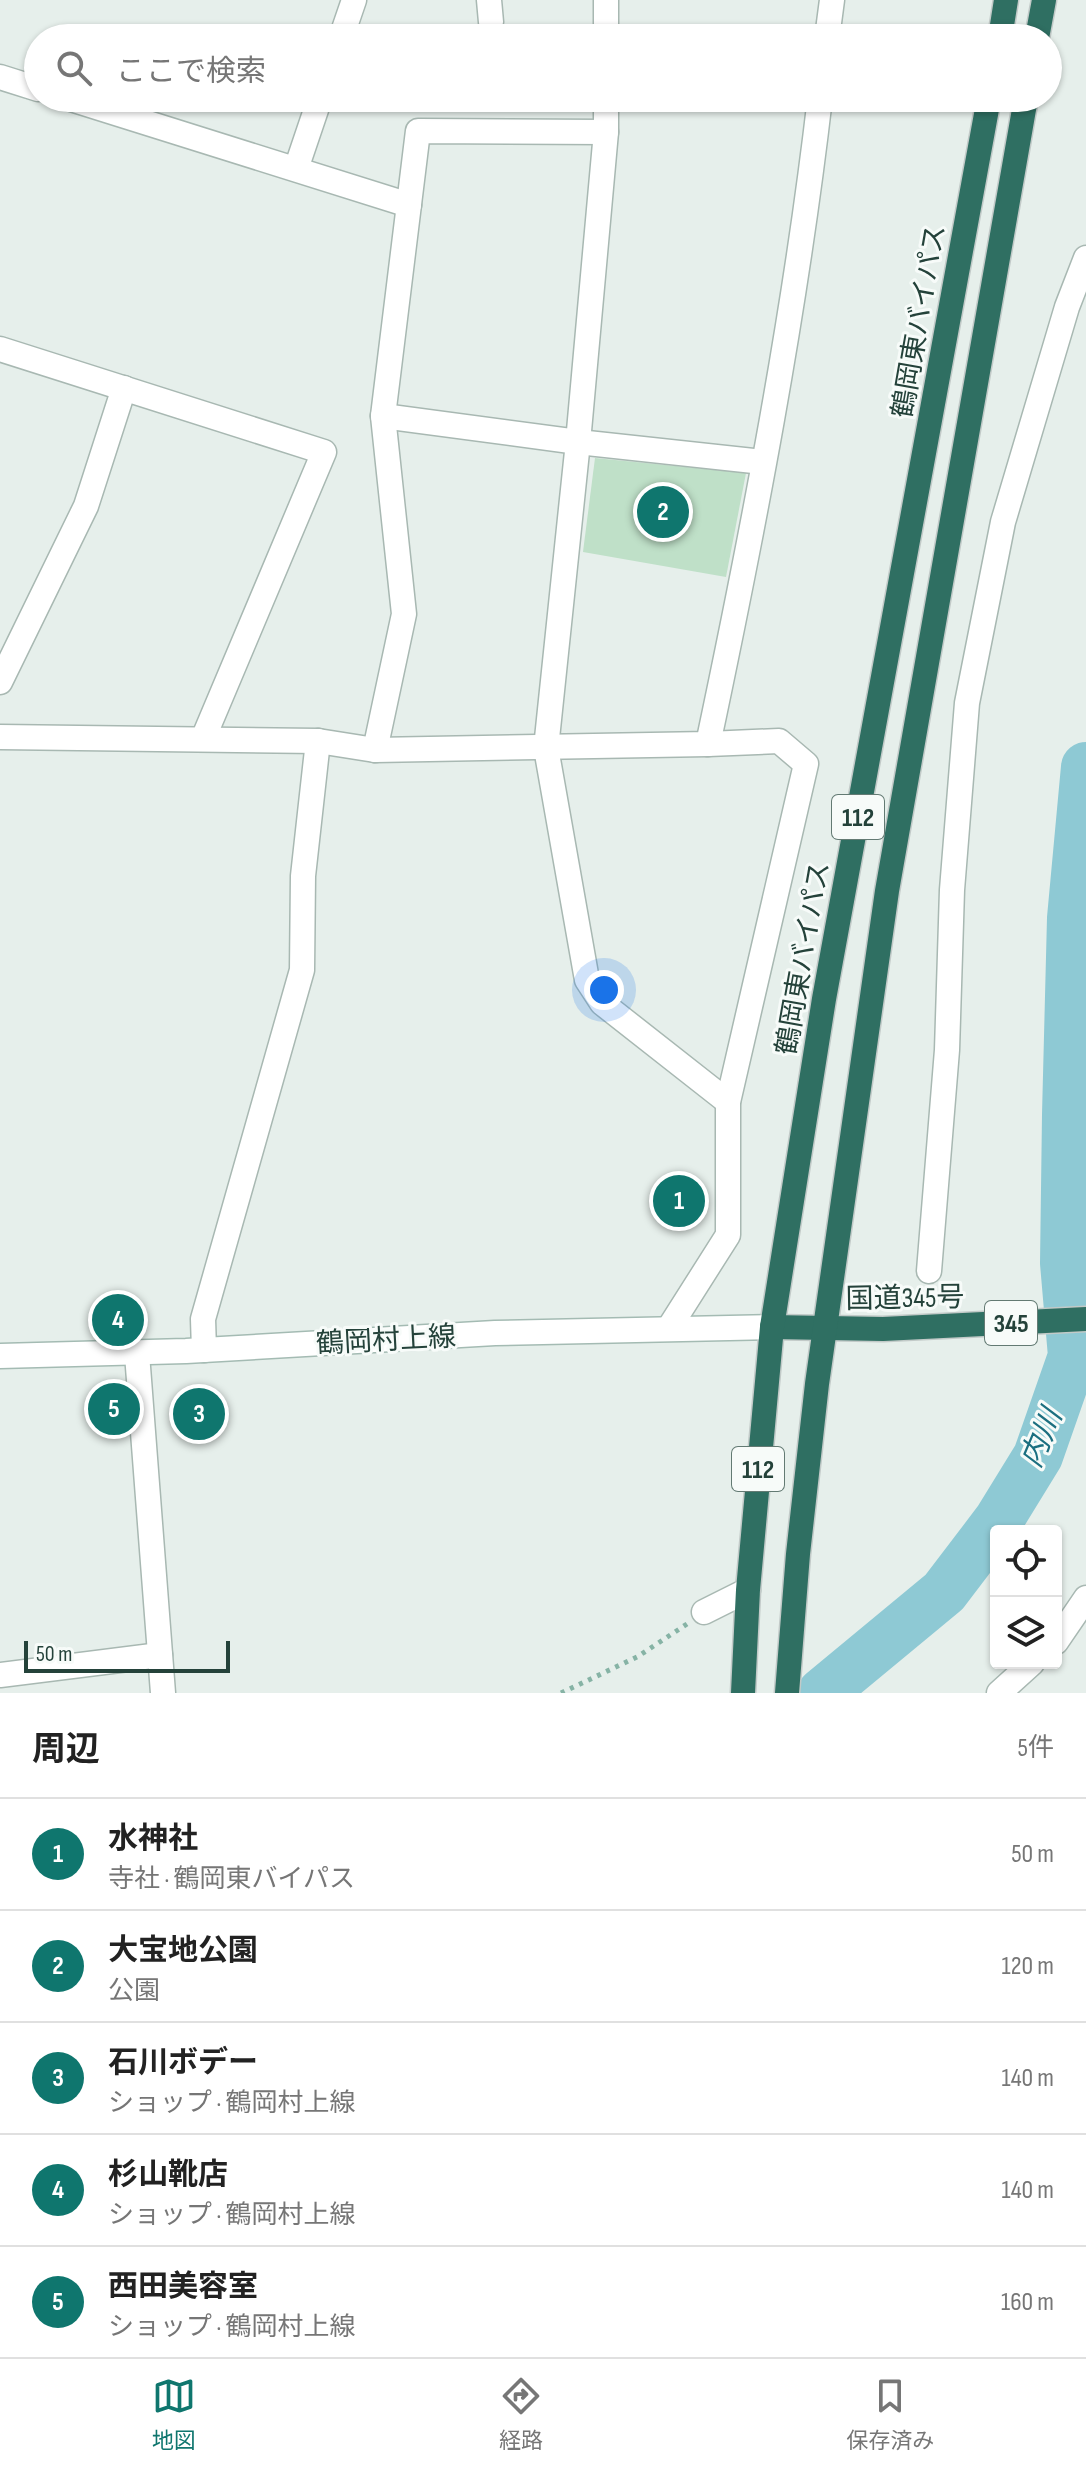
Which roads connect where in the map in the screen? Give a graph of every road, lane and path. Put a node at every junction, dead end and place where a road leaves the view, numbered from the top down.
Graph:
1 (354, 0) edge
2 (606, 0) edge
3 (832, 0) edge
4 (1006, 0) edge
5 (1044, 0) edge
6 (346, 24) edge
7 (606, 24) edge
8 (829, 24) edge
9 (1002, 24) edge
10 (1040, 24) edge
11 (0, 77) edge
12 (24, 85) edge
13 (113, 112) edge
14 (315, 112) edge
15 (606, 112) edge
16 (818, 112) edge
17 (986, 112) edge
18 (1024, 112) edge
19 (606, 132) junction
20 (296, 169) junction
21 (409, 205) junction
22 (1086, 258) edge
23 (0, 349) edge
24 (124, 388) junction
25 (383, 416) junction
26 (578, 442) junction
27 (763, 462) junction
28 (0, 682) edge
29 (0, 737) edge
30 (203, 739) junction
31 (318, 741) junction
32 (708, 744) junction
33 (546, 748) junction
34 (375, 750) junction
35 (728, 1102) junction
36 (929, 1271) dead end
37 (1086, 1319) edge
38 (772, 1327) junction
39 (669, 1328) junction
40 (826, 1328) junction
41 (204, 1350) junction
42 (137, 1354) junction
43 (0, 1356) edge
44 (1086, 1598) edge
45 (747, 1601) junction
46 (704, 1612) joint
47 (1062, 1633) edge
48 (160, 1655) junction
49 (1025, 1669) edge
50 (0, 1675) edge
51 (163, 1693) edge
52 (561, 1693) edge
53 (743, 1693) edge
54 (787, 1693) edge
55 (999, 1693) edge

1 - 6 street
2 - 7 street
3 - 8 street
4 - 9 highway
5 - 10 highway
11 - 12 street
13 - 20 street
14 - 20 street
15 - 19 street
16 - 27 street
17 - 38 highway, 鶴岡東バイパス / 112
18 - 40 highway, 112
19 - 21 street
19 - 26 street
20 - 21 street
21 - 25 street
22 - 36 street
23 - 24 street
24 - 28 street
24 - 30 street
25 - 26 street
25 - 34 street
26 - 27 street
26 - 33 street
27 - 32 street
29 - 30 street
30 - 31 street
31 - 34 street
31 - 41 street
32 - 33 street
32 - 35 street
33 - 34 street
33 - 35 street
35 - 39 street
37 - 40 highway, 国道345号 / 345
38 - 39 street, 鶴岡村上線
38 - 40 highway, 国道345号 / 345
38 - 45 highway, 鶴岡東バイパス / 112
39 - 41 street, 鶴岡村上線
40 - 54 highway, 112
41 - 42 street, 鶴岡村上線
42 - 43 street, 鶴岡村上線
42 - 48 street
44 - 47 street
45 - 46 street
45 - 53 highway, 鶴岡東バイパス / 112
46 - 52 path
48 - 50 street
48 - 51 street
49 - 55 street

